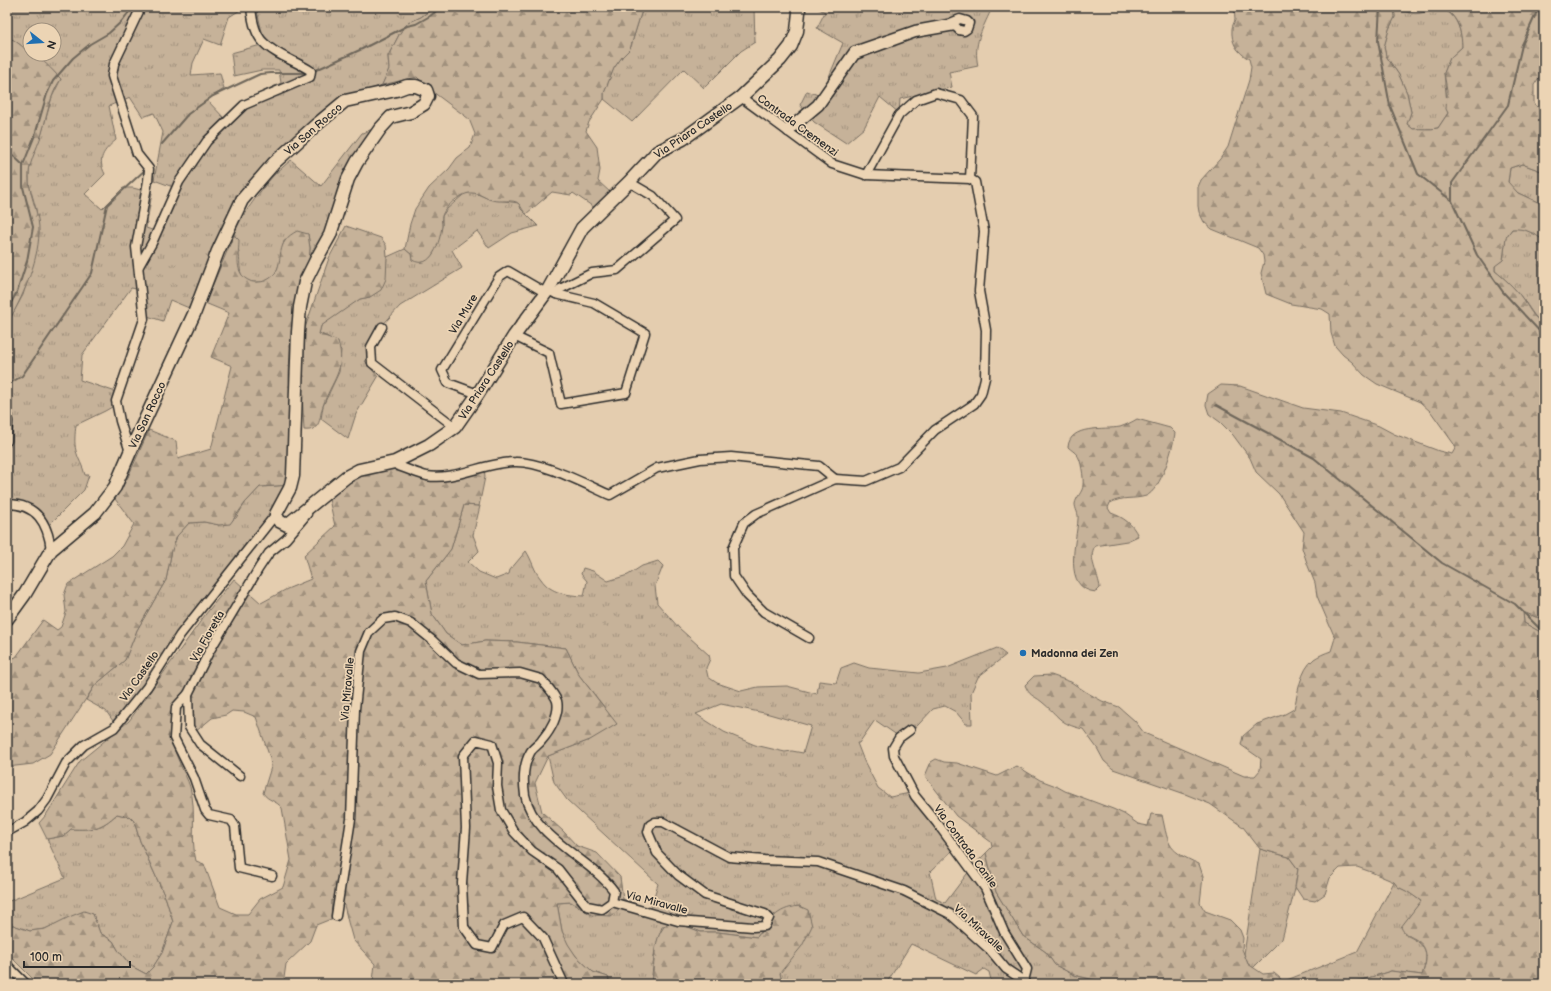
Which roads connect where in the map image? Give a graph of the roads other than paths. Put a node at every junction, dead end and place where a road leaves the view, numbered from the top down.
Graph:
1 (141, 7) edge
2 (251, 7) edge
3 (798, 7) edge
4 (741, 97) junction
5 (787, 131) junction
6 (866, 176) junction
7 (970, 179) junction
8 (629, 182) junction
9 (139, 266) junction
10 (550, 292) junction
11 (382, 327) dead end
12 (514, 336) junction
13 (478, 394) junction
14 (8, 421) edge
15 (456, 427) junction
16 (7, 440) edge
17 (130, 452) junction
18 (395, 462) junction
19 (835, 479) junction
20 (7, 504) edge
21 (310, 508) junction
22 (276, 514) junction
23 (51, 550) junction
24 (7, 619) edge
25 (809, 638) dead end
26 (188, 694) junction
27 (910, 730) dead end
28 (240, 776) dead end
29 (7, 832) edge
30 (272, 876) dead end
31 (612, 902) junction
32 (336, 916) dead end
33 (8, 969) edge
34 (1023, 983) edge
35 (26, 984) edge
36 (564, 984) edge

1 - 9 street
2 - 9 street
3 - 4 street, Via Priara Castello
4 - 5 street, Contrada Cremenzi
4 - 8 street, Via Priara Castello
5 - 5 street
5 - 6 street, Contrada Cremenzi
6 - 7 street, Contrada Cremenzi
6 - 7 street
7 - 19 street
8 - 10 street, Via Priara Castello
8 - 10 street, Via Priara Castello
9 - 17 street
10 - 12 street, Via Priara Castello
10 - 12 street
10 - 13 street, Via Mure
11 - 15 street
12 - 13 street, Via Priara Castello
13 - 15 street, Via Priara Castello
14 - 16 street
15 - 18 street, Via Priara Castello
17 - 22 street, Via San Rocco
17 - 23 street, Via San Rocco
18 - 19 street
18 - 21 street, Via Priara Castello
19 - 25 street
20 - 23 street
21 - 22 street, Via Priara Castello
21 - 26 street, Via Fioretta
22 - 29 street, Via Castello
23 - 24 street, Via San Rocco
26 - 28 street, Via Fioretta
26 - 30 street
27 - 34 street, Via Contrada Canile
31 - 32 street, Via Miravalle
31 - 34 street, Via Miravalle
31 - 36 street
33 - 35 street

